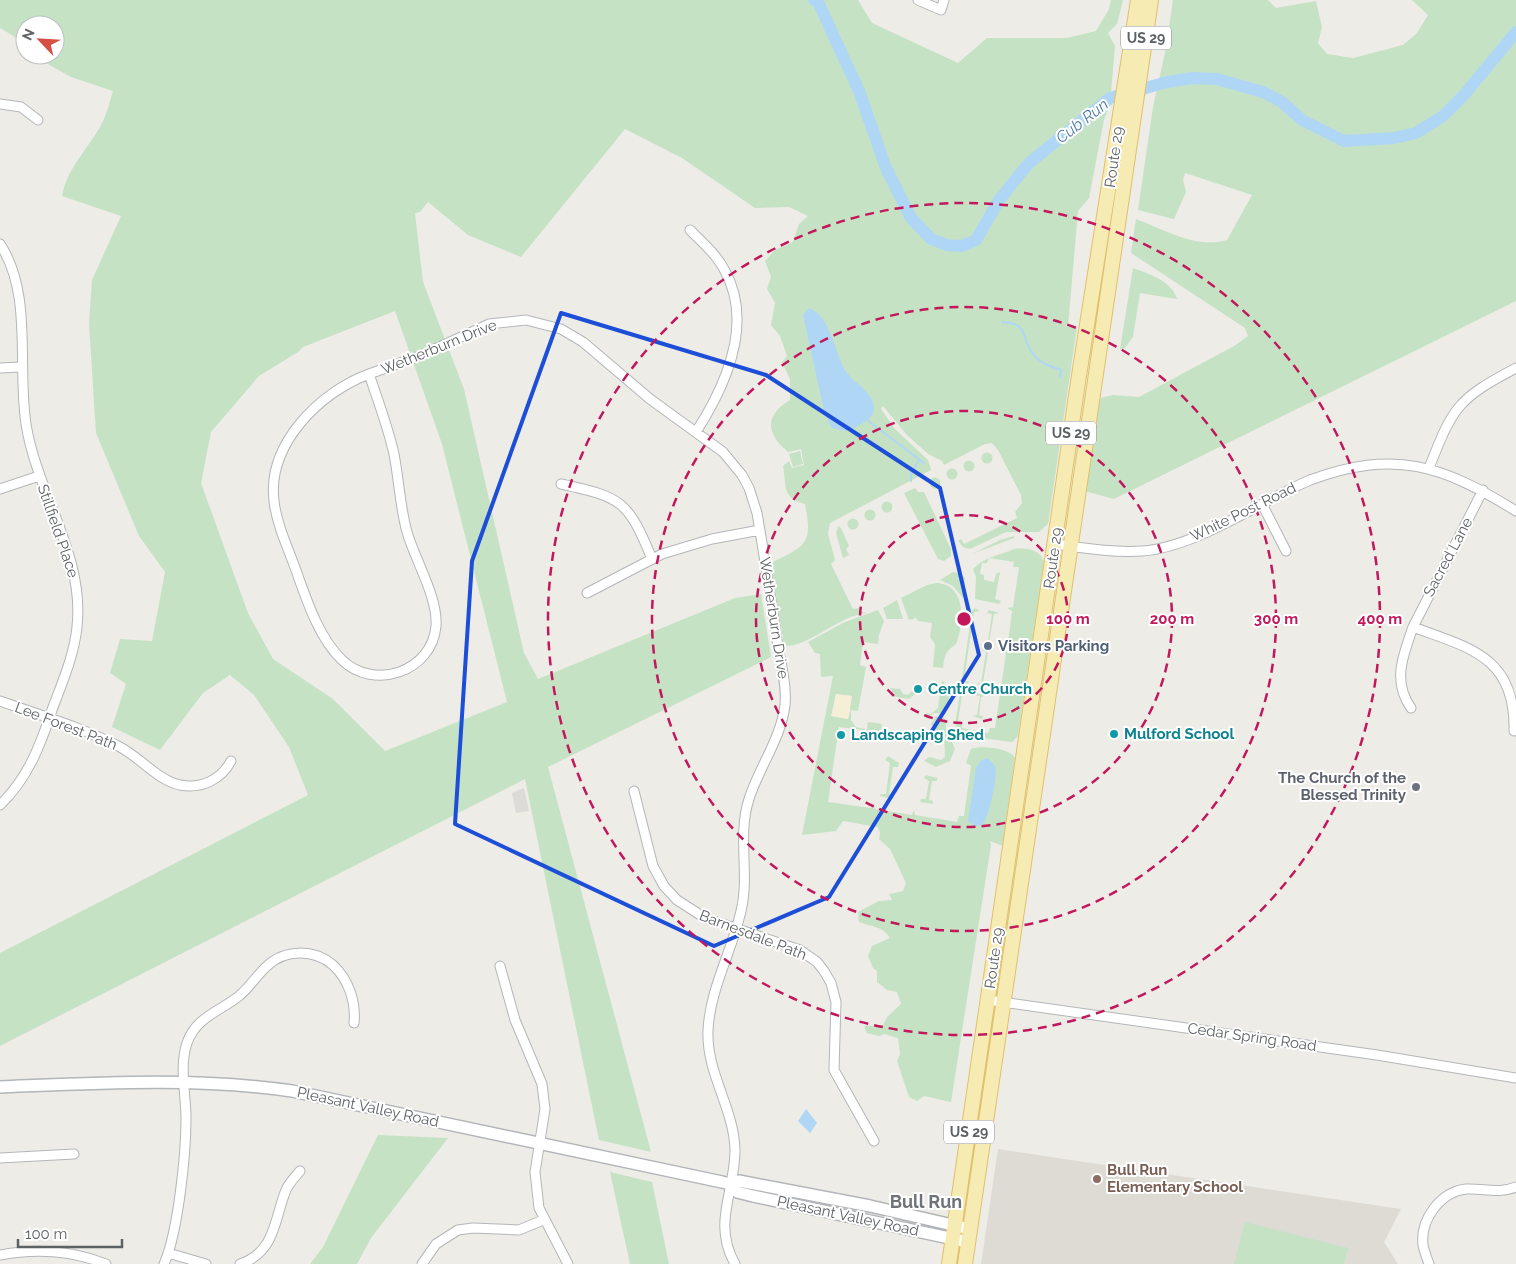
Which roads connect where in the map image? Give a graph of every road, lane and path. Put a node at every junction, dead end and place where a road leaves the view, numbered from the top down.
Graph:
1 (918, 0) edge
2 (944, 0) edge
3 (1138, 0) edge
4 (1151, 0) edge
5 (0, 104) edge
6 (38, 120) dead end
7 (690, 230) dead end
8 (0, 244) edge
9 (21, 367) junction
10 (0, 368) edge
11 (1516, 368) edge
12 (369, 374) junction
13 (696, 432) junction
14 (1429, 468) junction
15 (39, 476) junction
16 (561, 484) dead end
17 (0, 489) edge
18 (1483, 490) junction
19 (1262, 504) junction
20 (1516, 511) edge
21 (760, 530) junction
22 (1055, 544) junction
23 (1070, 546) junction
24 (1286, 551) dead end
25 (652, 559) junction
26 (587, 593) dead end
27 (1413, 626) junction
28 (0, 701) edge
29 (1411, 708) dead end
30 (49, 719) junction
31 (1514, 731) dead end
32 (231, 761) dead end
33 (634, 791) dead end
34 (0, 805) edge
35 (736, 928) junction
36 (500, 966) dead end
37 (988, 1000) junction
38 (1002, 1002) junction
39 (354, 1023) dead end
40 (1516, 1078) edge
41 (184, 1082) junction
42 (0, 1087) edge
43 (874, 1141) dead end
44 (539, 1143) junction
45 (74, 1154) dead end
46 (0, 1158) edge
47 (300, 1171) dead end
48 (730, 1184) junction
49 (1516, 1187) edge
50 (544, 1220) junction
51 (954, 1232) junction
52 (969, 1236) junction
53 (168, 1253) junction
54 (0, 1255) edge
55 (106, 1264) edge
56 (164, 1264) edge
57 (206, 1264) edge
58 (240, 1264) edge
59 (422, 1264) edge
60 (568, 1264) edge
61 (736, 1264) edge
62 (949, 1264) edge
63 (964, 1264) edge
64 (1429, 1264) edge

1 - 2 street
3 - 22 main road, Route 29 / US 29
4 - 23 main road, Route 29 / US 29
5 - 6 street
7 - 13 street
8 - 9 street, Stillfield Place
9 - 10 street
9 - 15 street, Stillfield Place
11 - 14 street
12 - 12 street, Wetherburn Drive
12 - 13 street, Wetherburn Drive
13 - 21 street, Wetherburn Drive
14 - 18 street, White Post Road
14 - 19 street, White Post Road
15 - 17 street
15 - 30 street, Stillfield Place
16 - 25 street
18 - 20 street, White Post Road
18 - 27 street, Sacred Lane
19 - 23 street, White Post Road
19 - 24 street
21 - 25 street
21 - 35 street, Wetherburn Drive
22 - 23 street, White Post Road
22 - 37 main road, Route 29 / US 29
23 - 38 main road, Route 29 / US 29
25 - 26 street
27 - 29 street, Sacred Lane
27 - 31 street
28 - 30 street, Lee Forest Path
30 - 32 street, Lee Forest Path
30 - 34 street, Stillfield Place
33 - 35 street, Barnesdale Path
35 - 43 street, Barnesdale Path
35 - 48 street, Wetherburn Drive
36 - 44 street
37 - 38 street, Cedar Spring Road
37 - 51 main road, Route 29 / US 29
38 - 40 street, Cedar Spring Road
38 - 52 main road, Route 29 / US 29
39 - 41 street
41 - 42 main road, Pleasant Valley Road
41 - 44 main road, Pleasant Valley Road
41 - 53 street
44 - 48 main road, Pleasant Valley Road
44 - 50 street
45 - 46 street
47 - 58 street
48 - 51 main road, Pleasant Valley Road
48 - 61 street, Wetherburn Drive
49 - 64 street
50 - 59 street
50 - 60 street
51 - 52 main road, Pleasant Valley Road
51 - 62 main road, Route 29 / US 29
52 - 63 main road, Route 29 / US 29
53 - 56 street
53 - 57 street
54 - 55 street

